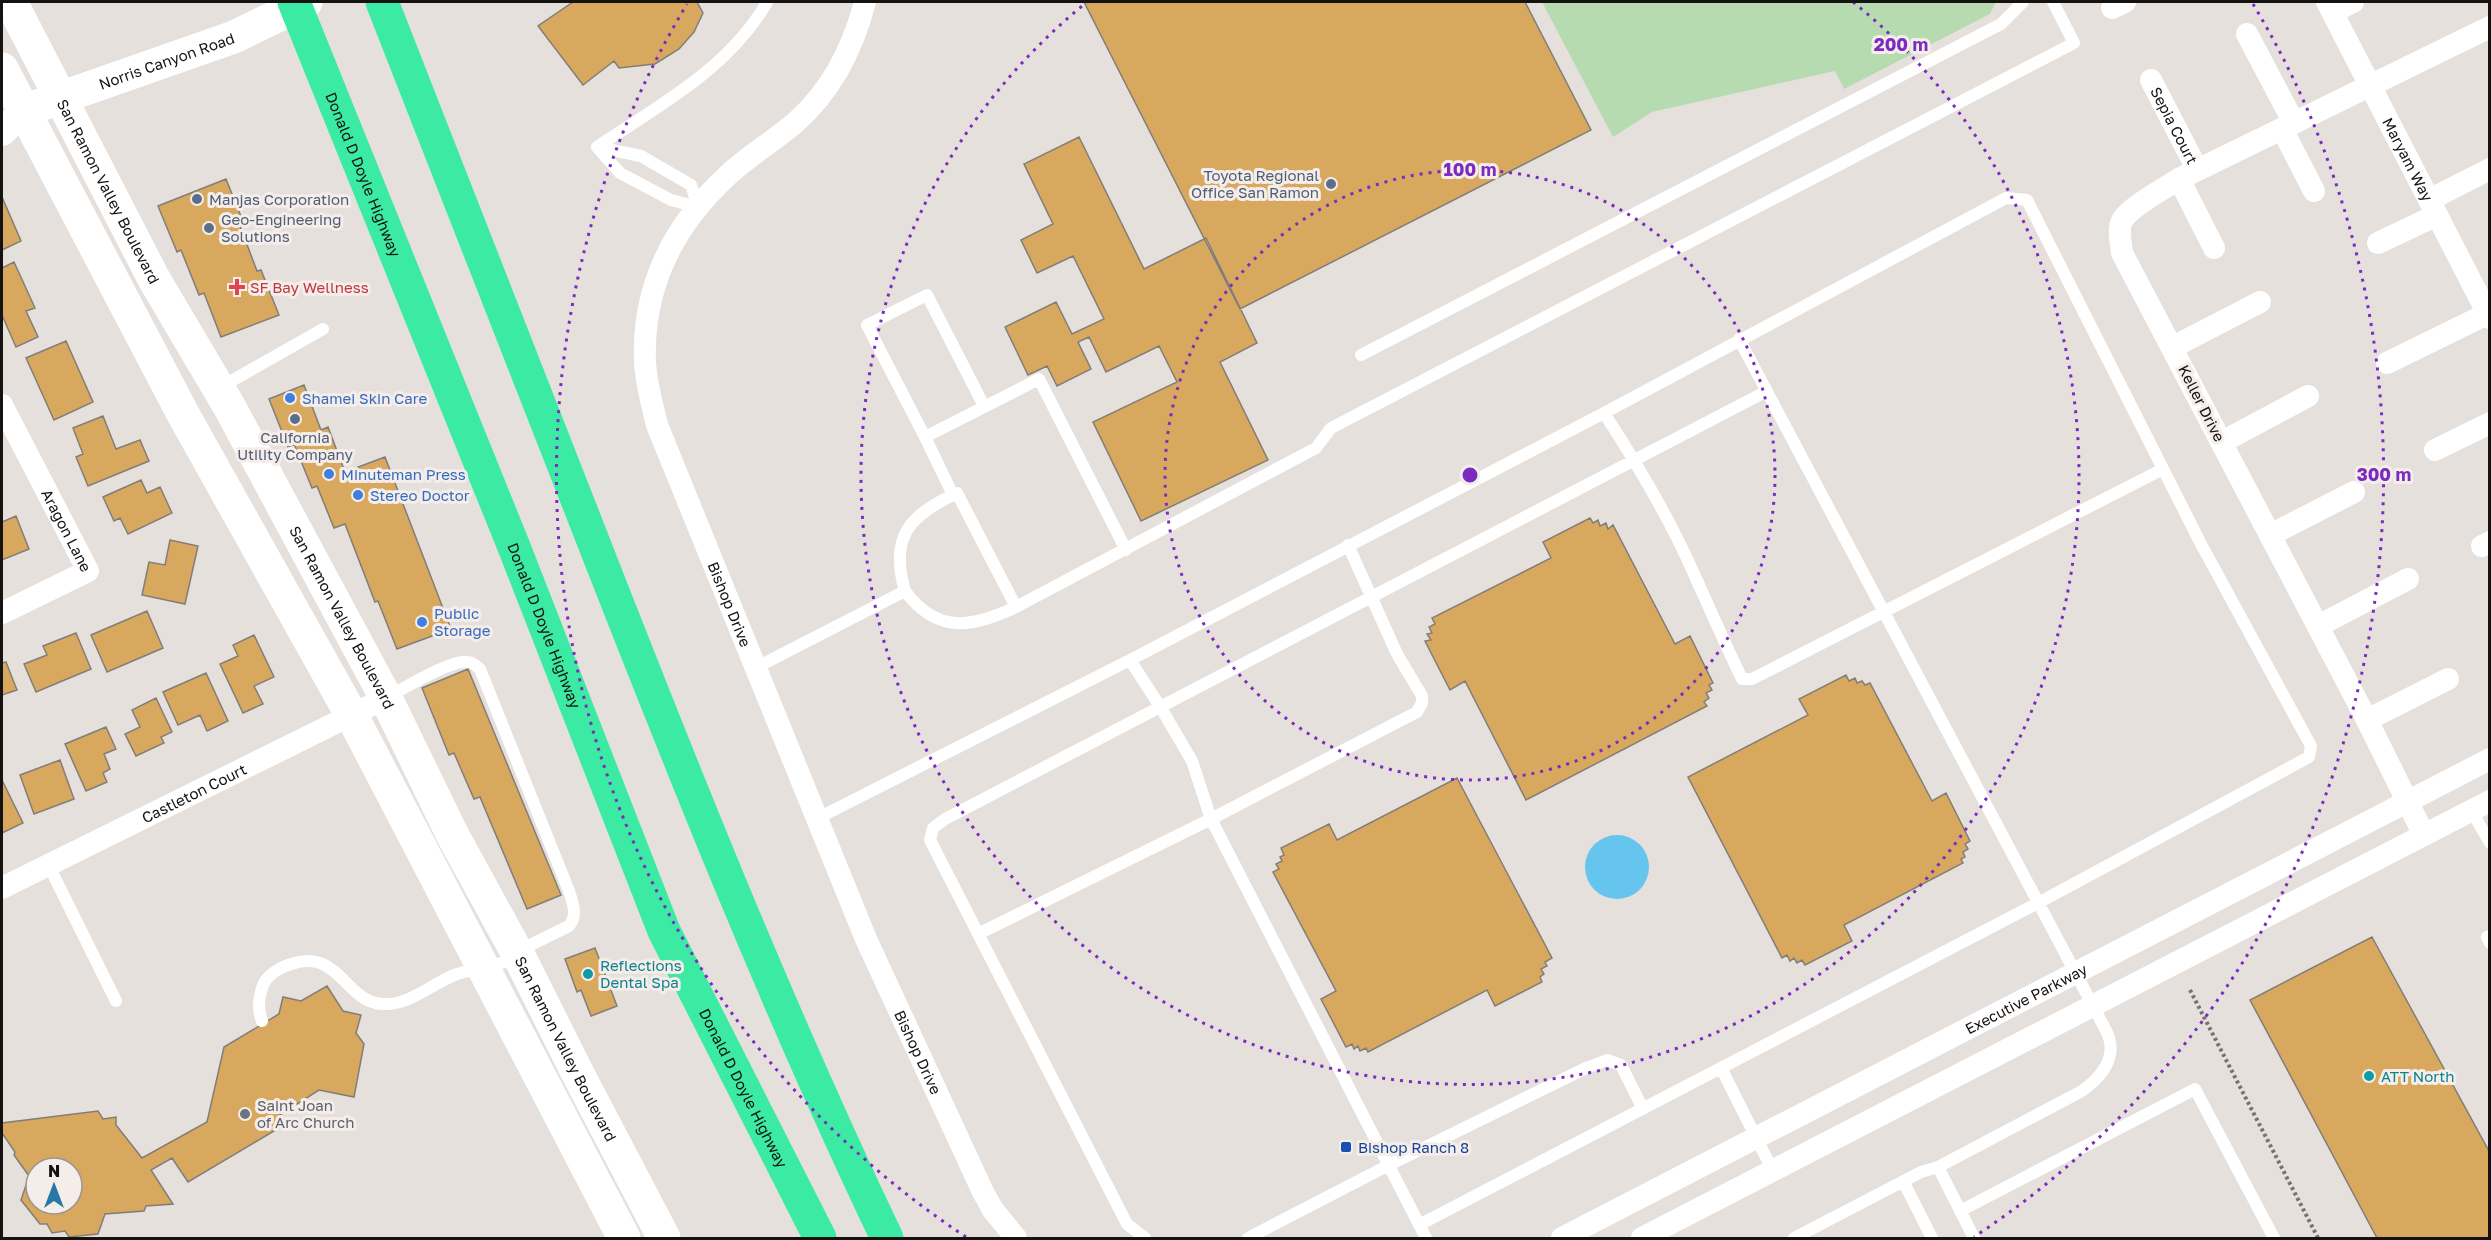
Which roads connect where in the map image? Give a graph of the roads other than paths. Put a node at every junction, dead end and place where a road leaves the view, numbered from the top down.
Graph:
1 (11, 2) edge
2 (294, 2) edge
3 (306, 2) edge
4 (382, 2) edge
5 (767, 2) edge
6 (865, 2) edge
7 (2022, 2) edge
8 (2053, 2) edge
9 (2353, 2) edge
10 (2330, 7) edge
11 (2490, 27) edge
12 (2247, 34) dead end
13 (2, 69) edge
14 (2151, 80) dead end
15 (2369, 87) junction
16 (62, 98) junction
17 (9, 119) edge
18 (2288, 126) junction
19 (597, 147) junction
20 (2490, 169) edge
21 (2188, 174) junction
22 (2314, 191) dead end
23 (698, 207) junction
24 (2433, 207) junction
25 (2378, 243) dead end
26 (2214, 248) dead end
27 (2260, 302) dead end
28 (2486, 304) edge
29 (323, 329) dead end
30 (1739, 339) junction
31 (2172, 347) junction
32 (1361, 355) dead end
33 (2387, 363) dead end
34 (218, 388) junction
35 (1767, 391) junction
36 (2308, 396) dead end
37 (2, 405) edge
38 (984, 406) junction
39 (1604, 413) junction
40 (2490, 423) edge
41 (926, 436) junction
42 (2222, 442) junction
43 (2435, 450) dead end
44 (1635, 461) junction
45 (2163, 469) junction
46 (2354, 492) dead end
47 (953, 495) junction
48 (2270, 535) junction
49 (1348, 545) junction
50 (1126, 550) junction
51 (2408, 579) dead end
52 (905, 591) junction
53 (1370, 597) junction
54 (1016, 607) junction
55 (1884, 610) junction
56 (2, 613) edge
57 (2318, 626) junction
58 (1130, 660) junction
59 (755, 668) junction
60 (2448, 679) dead end
61 (386, 699) junction
62 (1161, 708) junction
63 (352, 716) junction
64 (2367, 720) junction
65 (2490, 759) edge
66 (2454, 777) junction
67 (2407, 802) junction
68 (2480, 805) edge
69 (816, 819) junction
70 (1212, 819) junction
71 (2424, 835) junction
72 (2490, 843) edge
73 (48, 864) junction
74 (2, 888) edge
75 (2038, 903) junction
76 (978, 934) junction
77 (2490, 936) edge
78 (2490, 943) edge
79 (519, 955) junction
80 (484, 969) junction
81 (2076, 973) junction
82 (116, 1001) dead end
83 (2093, 1007) junction
84 (262, 1021) dead end
85 (1721, 1068) junction
86 (1643, 1109) junction
87 (1757, 1138) junction
88 (1389, 1165) junction
89 (1938, 1167) junction
90 (1773, 1171) junction
91 (1903, 1181) junction
92 (1960, 1211) junction
93 (1419, 1225) junction
94 (624, 1239) edge
95 (664, 1239) edge
96 (820, 1239) edge
97 (887, 1239) edge
98 (1016, 1239) edge
99 (1145, 1239) edge
100 (1248, 1239) edge
101 (1426, 1239) edge
102 (1562, 1239) edge
103 (1642, 1239) edge
104 (1794, 1239) edge
105 (1932, 1239) edge
106 (1974, 1239) edge
107 (2274, 1239) edge

1 - 16 main road, San Ramon Valley Boulevard
2 - 96 highway, Donald D Doyle Highway
3 - 16 main road, Norris Canyon Road
4 - 97 highway
5 - 19 lane
6 - 23 street, Bishop Drive
7 - 32 lane
8 - 50 lane
9 - 10 street
10 - 15 street, Maryam Way
11 - 15 street, Keller Drive
12 - 18 street
13 - 17 main road
14 - 21 street, Sepia Court
15 - 18 street, Keller Drive
15 - 24 street, Maryam Way
16 - 17 main road, Norris Canyon Road
16 - 34 main road, San Ramon Valley Boulevard
17 - 63 main road
18 - 21 street, Keller Drive
18 - 22 street
19 - 23 lane
19 - 23 lane
20 - 24 street
21 - 26 street, Sepia Court
21 - 31 street, Keller Drive
23 - 59 street, Bishop Drive
24 - 25 street
24 - 28 street, Maryam Way
27 - 31 street
28 - 33 street
29 - 34 lane
30 - 35 lane
30 - 39 lane
30 - 45 lane
31 - 42 street, Keller Drive
34 - 61 main road, San Ramon Valley Boulevard
35 - 44 lane
35 - 55 lane
36 - 42 street
37 - 56 street, Aragon Lane
38 - 41 lane
38 - 41 lane
38 - 50 lane
39 - 44 lane
39 - 49 lane
40 - 43 street
41 - 47 lane
42 - 48 street, Keller Drive
44 - 53 lane
44 - 55 lane
45 - 55 lane
45 - 75 lane
46 - 48 street
47 - 52 lane
47 - 54 lane
48 - 57 street, Keller Drive
49 - 53 lane
49 - 58 lane
50 - 54 lane
51 - 57 street
52 - 54 lane
52 - 59 lane
53 - 62 lane
53 - 70 lane
55 - 75 lane
57 - 64 street, Keller Drive
58 - 62 lane
58 - 69 lane
59 - 69 street, Bishop Drive
60 - 64 street
61 - 63 street, Castleton Court
61 - 79 main road, San Ramon Valley Boulevard
61 - 79 lane
62 - 70 lane
62 - 76 lane
63 - 73 street, Castleton Court
63 - 80 main road
64 - 67 street, Keller Drive
65 - 66 street, Executive Parkway
66 - 67 street, Executive Parkway
66 - 68 street
67 - 71 street, Keller Drive
67 - 81 street, Executive Parkway
68 - 71 street
68 - 72 lane
69 - 98 street, Bishop Drive
70 - 76 lane
70 - 88 lane
71 - 83 street
73 - 74 street, Castleton Court
73 - 82 lane
75 - 81 lane
75 - 85 lane
76 - 99 lane
77 - 78 lane
79 - 80 lane
79 - 95 main road, San Ramon Valley Boulevard
80 - 84 lane
80 - 94 main road
81 - 83 lane
81 - 87 street, Executive Parkway
83 - 89 lane
83 - 90 street
85 - 86 lane
85 - 87 lane
86 - 88 lane
86 - 93 lane
87 - 90 lane
87 - 102 street, Executive Parkway
88 - 93 lane
88 - 100 lane
89 - 91 lane
89 - 92 lane
90 - 103 street
91 - 104 lane
91 - 105 lane
92 - 106 lane
92 - 107 lane
93 - 101 lane

